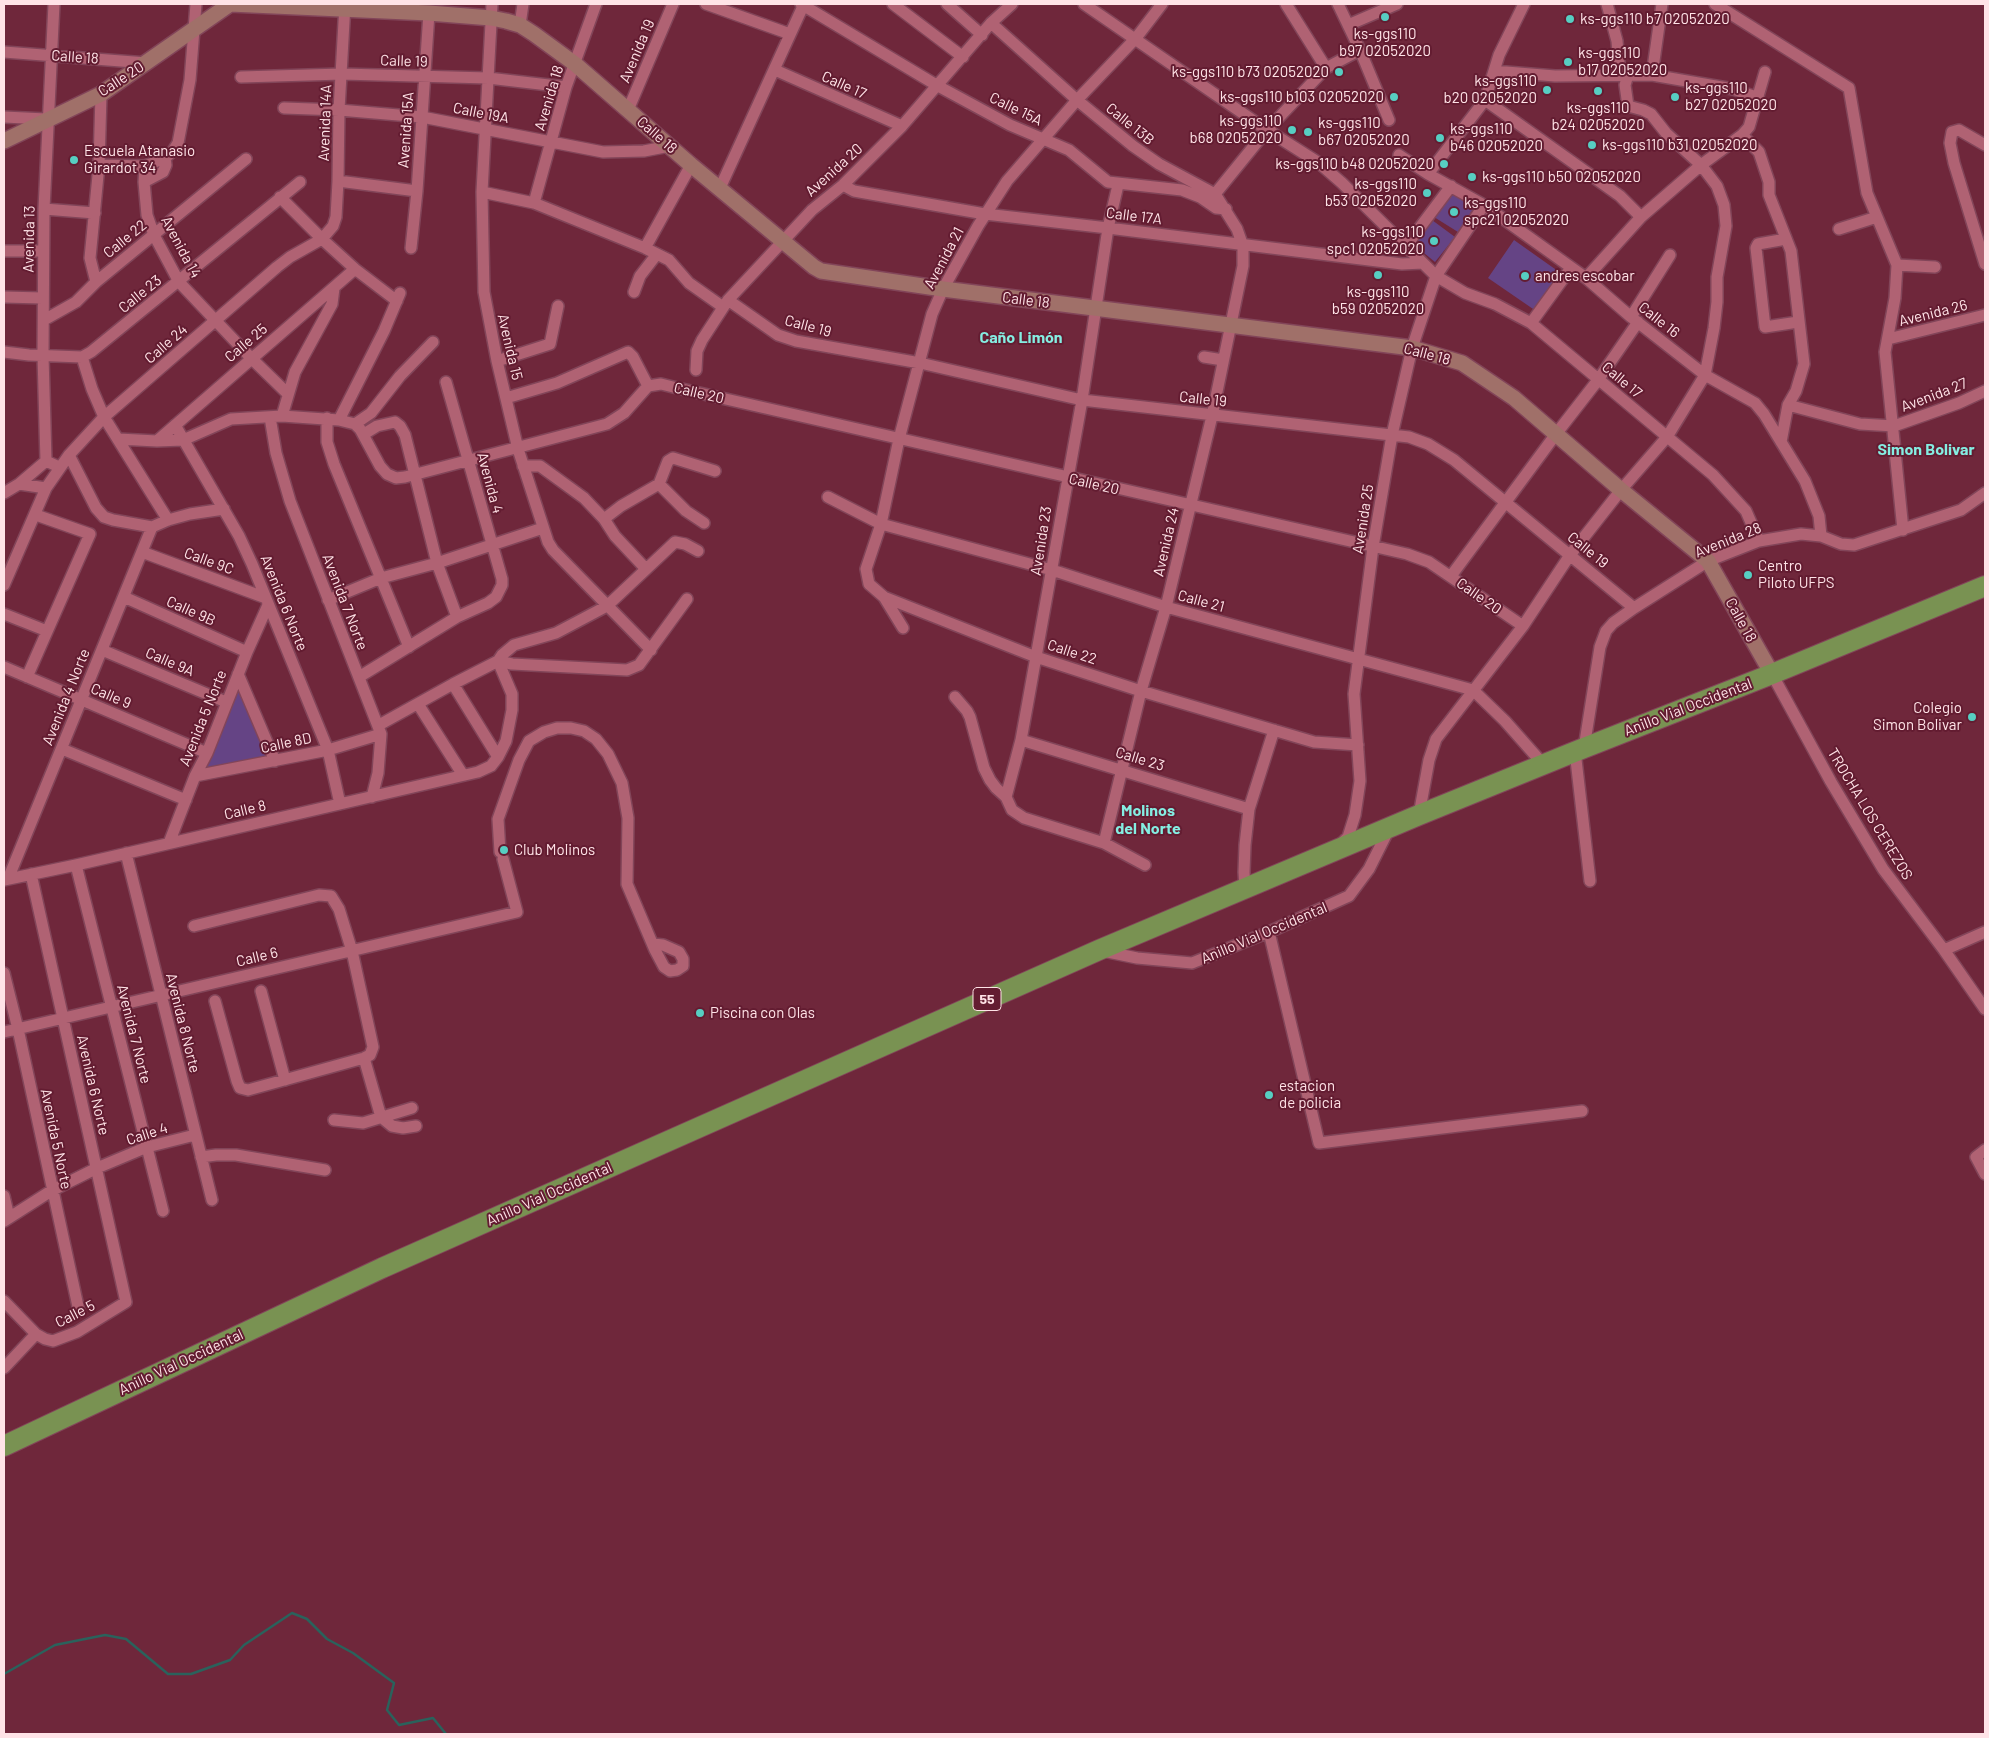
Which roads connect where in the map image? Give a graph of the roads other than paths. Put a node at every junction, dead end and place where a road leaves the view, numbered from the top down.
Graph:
1 (54, 4) edge
2 (196, 4) edge
3 (226, 4) edge
4 (230, 4) edge
5 (523, 4) edge
6 (596, 4) edge
7 (673, 4) edge
8 (706, 4) edge
9 (803, 4) edge
10 (893, 4) edge
11 (947, 4) edge
12 (1012, 4) edge
13 (1084, 4) edge
14 (1162, 4) edge
15 (1286, 4) edge
16 (1338, 4) edge
17 (1397, 4) edge
18 (1524, 4) edge
19 (1607, 4) edge
20 (1662, 4) edge
21 (1715, 4) edge
22 (345, 7) edge
23 (491, 11) edge
24 (429, 14) junction
25 (991, 23) junction
26 (520, 25) junction
27 (1348, 25) junction
28 (193, 30) junction
29 (790, 34) junction
30 (982, 35) junction
31 (1136, 38) junction
32 (1360, 50) junction
33 (4, 52) edge
34 (50, 55) junction
35 (963, 57) junction
36 (147, 63) junction
37 (575, 64) junction
38 (1326, 68) junction
39 (775, 70) junction
40 (1494, 71) junction
41 (1765, 72) dead end
42 (342, 74) junction
43 (1624, 74) junction
44 (1652, 75) junction
45 (241, 77) dead end
46 (424, 77) junction
47 (488, 78) junction
48 (938, 86) junction
49 (566, 87) junction
50 (101, 94) junction
51 (1756, 97) junction
52 (1077, 100) junction
53 (1485, 100) junction
54 (284, 108) dead end
55 (339, 110) junction
56 (628, 110) junction
57 (4, 117) edge
58 (422, 117) junction
59 (48, 118) junction
60 (1389, 120) dead end
61 (902, 126) junction
62 (484, 128) junction
63 (1267, 130) junction
64 (1742, 135) junction
65 (1043, 139) junction
66 (4, 141) edge
67 (552, 143) junction
68 (1985, 145) edge
69 (670, 146) junction
70 (1399, 154) dead end
71 (165, 158) junction
72 (246, 159) dead end
73 (99, 165) junction
74 (691, 165) junction
75 (1701, 165) junction
76 (145, 166) junction
77 (1428, 174) junction
78 (338, 181) junction
79 (144, 182) junction
80 (300, 182) dead end
81 (844, 185) junction
82 (1118, 185) junction
83 (1451, 186) junction
84 (720, 188) junction
85 (417, 191) junction
86 (482, 192) junction
87 (1215, 194) junction
88 (280, 197) junction
89 (534, 203) junction
90 (1484, 205) junction
91 (1226, 209) junction
92 (44, 210) junction
93 (95, 213) junction
94 (985, 214) junction
95 (1641, 217) junction
96 (1877, 217) junction
97 (1108, 228) junction
98 (1839, 228) dead end
99 (154, 235) junction
100 (322, 239) junction
101 (1786, 239) junction
102 (784, 240) junction
103 (1243, 246) junction
104 (1406, 246) junction
105 (411, 248) dead end
106 (645, 248) junction
107 (4, 251) edge
108 (43, 251) junction
109 (656, 254) junction
110 (1670, 256) dead end
111 (1423, 264) junction
112 (1985, 264) edge
113 (1897, 265) junction
114 (1935, 267) dead end
115 (1571, 268) junction
116 (355, 269) junction
117 (1436, 276) junction
118 (1586, 278) junction
119 (96, 282) junction
120 (179, 282) junction
121 (334, 288) junction
122 (943, 289) junction
123 (634, 292) dead end
124 (4, 297) edge
125 (42, 298) junction
126 (726, 304) junction
127 (558, 306) dead end
128 (1096, 309) junction
129 (1985, 315) edge
130 (44, 320) junction
131 (1634, 320) junction
132 (215, 321) junction
133 (1798, 322) junction
134 (1531, 323) junction
135 (1231, 326) junction
136 (1888, 339) junction
137 (433, 342) dead end
138 (1412, 348) junction
139 (4, 352) edge
140 (43, 356) junction
141 (82, 357) junction
142 (1204, 357) dead end
143 (251, 358) junction
144 (1223, 360) junction
145 (497, 361) junction
146 (920, 363) junction
147 (696, 370) dead end
148 (1705, 374) junction
149 (1598, 380) junction
150 (446, 382) dead end
151 (648, 386) junction
152 (1985, 391) edge
153 (288, 394) junction
154 (506, 398) junction
155 (1082, 400) junction
156 (1788, 405) junction
157 (1212, 416) junction
158 (104, 417) junction
159 (276, 417) junction
160 (327, 418) junction
161 (340, 420) junction
162 (355, 424) junction
163 (175, 425) junction
164 (1894, 426) junction
165 (364, 434) junction
166 (1556, 434) junction
167 (1392, 435) junction
168 (1666, 437) junction
169 (118, 439) junction
170 (899, 439) junction
171 (183, 440) junction
172 (157, 441) junction
173 (1781, 442) junction
174 (518, 449) junction
175 (69, 455) junction
176 (469, 460) junction
177 (46, 461) junction
178 (523, 466) junction
179 (59, 467) junction
180 (715, 471) dead end
181 (415, 474) junction
182 (1067, 478) junction
183 (19, 484) junction
184 (658, 484) junction
185 (46, 488) junction
186 (1621, 490) junction
187 (4, 493) edge
188 (1985, 493) edge
189 (828, 497) dead end
190 (1505, 503) junction
191 (1190, 506) junction
192 (224, 509) junction
193 (36, 515) junction
194 (604, 519) junction
195 (168, 520) junction
196 (704, 523) dead end
197 (881, 524) junction
198 (152, 527) junction
199 (543, 528) junction
200 (1903, 530) junction
201 (1821, 536) junction
202 (1758, 541) junction
203 (491, 544) junction
204 (1373, 547) junction
205 (698, 551) dead end
206 (142, 552) junction
207 (1570, 555) junction
208 (1708, 561) junction
209 (437, 563) junction
210 (646, 569) junction
211 (1052, 570) junction
212 (1451, 576) junction
213 (381, 578) junction
214 (869, 584) joint
215 (4, 585) edge
216 (1985, 586) edge
217 (124, 596) junction
218 (884, 597) junction
219 (687, 599) dead end
220 (328, 600) junction
221 (267, 601) junction
222 (607, 606) junction
223 (1166, 606) junction
224 (1634, 608) junction
225 (4, 614) edge
226 (457, 617) junction
227 (1522, 626) junction
228 (903, 628) dead end
229 (47, 631) junction
230 (409, 647) junction
231 (102, 650) junction
232 (651, 650) junction
233 (246, 652) junction
234 (1036, 657) junction
235 (1358, 660) junction
236 (498, 661) junction
237 (4, 667) edge
238 (238, 674) junction
239 (1772, 674) junction
240 (27, 677) junction
241 (359, 677) junction
242 (453, 684) junction
243 (1141, 690) junction
244 (1473, 690) junction
245 (955, 698) dead end
246 (82, 700) junction
247 (226, 702) junction
248 (418, 704) junction
249 (380, 729) junction
250 (1274, 730) junction
251 (1021, 740) junction
252 (1358, 745) junction
253 (62, 749) junction
254 (328, 750) junction
255 (1579, 750) junction
256 (207, 753) junction
257 (275, 761) junction
258 (495, 761) junction
259 (1544, 764) junction
260 (1123, 769) junction
261 (463, 775) junction
262 (196, 776) junction
263 (1006, 796) junction
264 (372, 797) junction
265 (186, 800) junction
266 (340, 804) junction
267 (1250, 809) junction
268 (1419, 815) junction
269 (1390, 827) junction
270 (1104, 842) junction
271 (169, 843) junction
272 (1334, 850) junction
273 (126, 853) junction
274 (76, 865) junction
275 (1145, 865) dead end
276 (31, 874) junction
277 (6, 880) edge
278 (1590, 881) dead end
279 (1245, 888) junction
280 (194, 926) dead end
281 (1269, 932) junction
282 (1985, 932) edge
283 (653, 944) dead end
284 (352, 950) junction
285 (1099, 950) junction
286 (1944, 950) junction
287 (4, 973) edge
288 (261, 990) dead end
289 (1980, 992) edge
290 (161, 995) junction
291 (215, 1001) dead end
292 (111, 1007) junction
293 (1985, 1009) edge
294 (63, 1018) junction
295 (18, 1029) junction
296 (4, 1032) edge
297 (364, 1058) junction
298 (285, 1080) junction
299 (412, 1108) dead end
300 (1582, 1111) dead end
301 (381, 1117) junction
302 (334, 1120) dead end
303 (416, 1126) dead end
304 (195, 1135) junction
305 (148, 1147) junction
306 (1985, 1150) edge
307 (201, 1157) junction
308 (97, 1168) junction
309 (325, 1170) dead end
310 (1985, 1174) edge
311 (51, 1191) junction
312 (4, 1196) edge
313 (212, 1200) dead end
314 (163, 1211) dead end
315 (6, 1219) edge
316 (4, 1301) edge
317 (126, 1302) joint
318 (79, 1311) dead end
319 (36, 1334) junction
320 (4, 1368) edge
321 (4, 1446) edge

1 - 34 street, Avenida 13
2 - 28 street
3 - 4 street
4 - 22 street, Calle 18
4 - 28 street, Calle 20
5 - 26 street
6 - 37 street, Avenida 18
7 - 56 street, Avenida 19
8 - 29 street
9 - 29 street
9 - 48 street, Calle 15A
10 - 35 street
11 - 30 street
12 - 25 street, Avenida 20
13 - 31 street, Calle 17
14 - 31 street, Avenida 21
15 - 38 street
16 - 27 street
17 - 27 street
18 - 40 street
19 - 43 street
20 - 44 street
21 - 96 street
22 - 24 street, Calle 18
22 - 42 street, Avenida 14A
23 - 24 street, Calle 18
23 - 26 street, Calle 18
23 - 47 street, Avenida 15
24 - 46 street, Avenida 15A
25 - 30 street, Avenida 20
25 - 52 street, Calle 13B
26 - 37 street, Calle 18
27 - 32 street
28 - 36 street, Calle 20
28 - 71 street
29 - 39 street
30 - 35 street, Avenida 20
31 - 52 street, Avenida 21
31 - 63 street, Calle 17
32 - 38 street
32 - 60 street
33 - 34 street, Calle 18
34 - 36 street, Calle 18
34 - 59 street, Avenida 13
35 - 48 street, Avenida 20
36 - 50 street, Calle 20
37 - 49 street, Avenida 18
37 - 56 street, Calle 18
38 - 63 street
39 - 61 street, Calle 17
39 - 84 street
40 - 43 street
40 - 53 street
41 - 51 street
42 - 45 street, Calle 19
42 - 46 street, Calle 19
42 - 55 street, Avenida 14A
43 - 44 street
43 - 75 street
44 - 51 street
46 - 47 street, Calle 19
46 - 58 street, Avenida 15A
47 - 49 street, Calle 19
47 - 62 street, Avenida 15
48 - 61 street, Avenida 20
48 - 65 street, Calle 15A
49 - 67 street, Avenida 18
50 - 59 street, Calle 20
50 - 73 street
51 - 64 street
52 - 65 street, Avenida 21
52 - 87 street, Calle 13B
53 - 77 street
53 - 95 street
54 - 55 street, Calle 19A
55 - 58 street, Calle 19A
55 - 78 street, Avenida 14A
56 - 69 street, Calle 18
57 - 59 street
58 - 62 street, Calle 19A
58 - 85 street, Avenida 15A
59 - 66 street, Calle 20
59 - 92 street, Avenida 13
61 - 81 street, Avenida 20
62 - 67 street, Calle 19A
62 - 86 street, Avenida 15
63 - 87 street
63 - 104 street, Calle 17
64 - 75 street
64 - 101 street
65 - 82 street, Calle 15A
65 - 94 street, Avenida 21
67 - 69 street, Calle 19A
67 - 89 street, Avenida 18
68 - 112 street
69 - 74 street, Calle 18
70 - 77 street, Calle 16
71 - 76 street
71 - 79 street
72 - 99 street, Calle 22
73 - 76 street
73 - 93 street
74 - 84 street, Calle 18
74 - 106 street
75 - 95 street
75 - 148 street
76 - 79 street, Avenida 14
77 - 83 street, Calle 16
78 - 85 street
78 - 100 street, Avenida 14A
79 - 99 street, Avenida 14
80 - 88 street, Calle 23
81 - 94 street, Calle 17A
81 - 102 street, Avenida 20
82 - 91 street, Calle 15A
82 - 97 street, Avenida 23
83 - 90 street, Calle 16
83 - 104 street
84 - 102 street, Calle 18
85 - 105 street, Avenida 15A
86 - 89 street
86 - 145 street, Avenida 15
87 - 91 street, Calle 13B
88 - 100 street
88 - 120 street, Calle 23
89 - 106 street
90 - 115 street, Calle 16
90 - 117 street, Avenida 25
91 - 103 street, Calle 13B
92 - 93 street
92 - 108 street, Avenida 13
93 - 119 street
94 - 97 street, Calle 17A
94 - 122 street, Avenida 21
95 - 118 street
96 - 98 street
96 - 113 street
97 - 103 street, Calle 17A
97 - 128 street, Avenida 23
99 - 119 street, Calle 22
99 - 120 street, Avenida 14
100 - 116 street
100 - 132 street, Calle 24
101 - 133 street
101 - 133 street
102 - 122 street, Calle 18
102 - 126 street, Avenida 20
103 - 111 street, Calle 17A
103 - 135 street, Avenida 24
104 - 111 street, Calle 17
106 - 109 street
107 - 108 street
108 - 125 street, Avenida 13
109 - 123 street
109 - 126 street
110 - 131 street
111 - 117 street, Calle 17
113 - 114 street
113 - 136 street
115 - 118 street, Calle 16
115 - 134 street
116 - 121 street, Calle 25
116 - 161 street
117 - 134 street, Calle 17
117 - 138 street, Avenida 25
118 - 131 street, Calle 16
119 - 130 street, Calle 22
120 - 132 street, Avenida 14
120 - 141 street, Calle 23
121 - 143 street, Calle 25
121 - 153 street
122 - 128 street, Calle 18
122 - 146 street, Avenida 21
124 - 125 street
125 - 130 street, Avenida 13
126 - 146 street, Calle 19
126 - 147 street, Avenida 20
127 - 145 street
128 - 135 street, Calle 18
128 - 155 street, Avenida 23
129 - 136 street, Avenida 26
130 - 140 street, Avenida 13
131 - 148 street, Calle 16
131 - 149 street
132 - 143 street, Avenida 14
132 - 158 street, Calle 24
133 - 156 street
134 - 149 street, Calle 17
135 - 138 street, Calle 18
135 - 144 street, Avenida 24
136 - 164 street
137 - 162 street
138 - 166 street, Calle 18
138 - 167 street, Avenida 25
139 - 140 street
140 - 141 street
140 - 177 street, Avenida 13
141 - 158 street
142 - 144 street
143 - 153 street, Avenida 14
143 - 163 street, Calle 25
144 - 157 street, Avenida 24
145 - 154 street, Avenida 15
146 - 155 street, Calle 19
146 - 170 street, Avenida 21
148 - 168 street
148 - 173 street, Calle 16
149 - 166 street
149 - 168 street, Calle 17
150 - 176 street, Avenida 4
151 - 154 street
151 - 170 street, Calle 20
151 - 174 street
152 - 164 street, Avenida 27
153 - 159 street
154 - 174 street, Avenida 15
155 - 157 street, Calle 19
155 - 182 street, Avenida 23
156 - 164 street
156 - 173 street
157 - 167 street, Calle 19
157 - 191 street, Avenida 24
158 - 169 street
158 - 175 street, Calle 24
159 - 160 street
159 - 171 street
159 - 220 street, Avenida 7 Norte
160 - 161 street
160 - 213 street
161 - 162 street
162 - 165 street
163 - 171 street, Avenida 6 Norte
163 - 172 street, Calle 25
164 - 200 street
165 - 181 street
165 - 181 street
166 - 186 street, Calle 18
166 - 190 street
167 - 190 street, Calle 19
167 - 204 street, Avenida 25
168 - 186 street
168 - 202 street, Calle 17
169 - 172 street
169 - 195 street
170 - 182 street, Calle 20
170 - 197 street, Avenida 21
171 - 172 street
171 - 192 street, Avenida 6 Norte
173 - 201 street, Calle 16
174 - 176 street
174 - 178 street, Avenida 15
175 - 179 street, Calle 24
175 - 198 street
176 - 181 street
176 - 203 street, Avenida 4
177 - 179 street
177 - 183 street
178 - 194 street
178 - 199 street, Avenida 15
179 - 185 street, Calle 24
180 - 184 street
181 - 209 street
182 - 191 street, Calle 20
182 - 211 street, Avenida 23
183 - 185 street
183 - 187 street
184 - 194 street
184 - 196 street
185 - 193 street, Calle 24
186 - 207 street
186 - 208 street, Calle 18
188 - 200 street, Avenida 28
189 - 197 street, Calle 21
190 - 207 street, Calle 19
190 - 212 street
191 - 204 street, Calle 20
191 - 223 street, Avenida 24
192 - 195 street
192 - 221 street, Avenida 6 Norte
193 - 215 street, Calle 24
193 - 229 street
194 - 210 street
195 - 198 street
197 - 211 street, Calle 21
197 - 214 street, Avenida 21
198 - 206 street, Avenida 4 Norte
199 - 203 street
199 - 222 street, Avenida 15
200 - 201 street, Avenida 28
201 - 202 street, Avenida 28
202 - 208 street, Avenida 28
203 - 209 street
203 - 226 street, Avenida 4
204 - 212 street, Calle 20
204 - 235 street, Avenida 25
205 - 210 street, Calle 8D
206 - 217 street, Avenida 4 Norte
206 - 221 street, Calle 9C
207 - 224 street, Calle 19
207 - 227 street
208 - 224 street, Avenida 28
208 - 239 street, Calle 18
209 - 213 street
209 - 226 street
210 - 222 street, Calle 8D
211 - 223 street, Calle 21
211 - 234 street, Avenida 23
212 - 227 street, Calle 20
213 - 220 street
213 - 230 street
214 - 218 street, Calle 22
216 - 239 highway, Anillo Vial Occidental / 55
217 - 231 street, Avenida 4 Norte
217 - 233 street, Calle 9B
218 - 228 street
218 - 234 street, Calle 22
219 - 232 street
220 - 241 street, Avenida 7 Norte
221 - 233 street, Avenida 5 Norte
221 - 254 street, Avenida 6 Norte
222 - 232 street, Avenida 15
222 - 236 street, Calle 8D
223 - 235 street, Calle 21
223 - 243 street, Avenida 24
224 - 255 street, Avenida 28
225 - 229 street
226 - 230 street
227 - 244 street
229 - 240 street
230 - 241 street
231 - 246 street, Avenida 4 Norte
231 - 247 street, Calle 9A
232 - 236 street
233 - 238 street, Avenida 5 Norte
234 - 243 street, Calle 22
234 - 251 street, Avenida 23
235 - 244 street, Calle 21
235 - 252 street, Avenida 25
236 - 242 street, Calle 8D
236 - 258 street
237 - 240 street, Calle 9
238 - 247 street, Avenida 5 Norte
238 - 257 street
239 - 255 highway, Anillo Vial Occidental / 55
239 - 286 street, TROCHA LOS CEREZOS
240 - 246 street, Calle 9
241 - 249 street, Avenida 7 Norte
242 - 248 street, Calle 8D
242 - 258 street
243 - 250 street, Calle 22
243 - 260 street, Avenida 24
244 - 259 street, Calle 21
244 - 268 street
245 - 263 street
246 - 253 street, Avenida 4 Norte
246 - 256 street, Calle 9
247 - 256 street, Avenida 5 Norte
248 - 249 street, Calle 8D
248 - 261 street
249 - 254 street, Calle 8D
249 - 264 street, Avenida 7 Norte
250 - 252 street, Calle 22
250 - 267 street
251 - 260 street, Calle 23
251 - 263 street, Avenida 23
252 - 272 street, Avenida 25
253 - 265 street
253 - 277 street, Avenida 4 Norte
254 - 257 street, Calle 8D
254 - 266 street, Avenida 6 Norte
255 - 259 highway, Anillo Vial Occidental / 55
255 - 278 street, Avenida 28
256 - 262 street, Avenida 5 Norte
257 - 262 street, Calle 8D
258 - 261 street, Calle 8
259 - 268 highway, Anillo Vial Occidental / 55
260 - 267 street, Calle 23
260 - 270 street, Avenida 24
261 - 264 street, Calle 8
262 - 265 street, Avenida 5 Norte
263 - 270 street
264 - 266 street, Calle 8
265 - 271 street, Avenida 5 Norte
266 - 271 street, Calle 8
267 - 279 street
268 - 269 highway, Anillo Vial Occidental / 55
269 - 272 highway, Anillo Vial Occidental / 55
269 - 281 street, Anillo Vial Occidental
270 - 275 street
271 - 273 street, Calle 8
272 - 279 highway, Anillo Vial Occidental / 55
273 - 274 street, Calle 8
273 - 290 street, Avenida 8 Norte
274 - 276 street, Calle 8
274 - 292 street, Avenida 7 Norte
276 - 277 street, Calle 8
276 - 294 street, Avenida 6 Norte
279 - 285 highway, Anillo Vial Occidental / 55
280 - 284 street
281 - 285 street, Anillo Vial Occidental
281 - 300 street
282 - 286 street
283 - 284 street, Calle 6
284 - 290 street, Calle 6
284 - 297 street
285 - 321 highway, Anillo Vial Occidental / 55
286 - 289 street, TROCHA LOS CEREZOS
287 - 295 street, Avenida 5 Norte
288 - 298 street
289 - 293 street, TROCHA LOS CEREZOS
290 - 292 street, Calle 6
290 - 304 street, Avenida 8 Norte
291 - 298 street
292 - 294 street, Calle 6
292 - 305 street, Avenida 7 Norte
294 - 295 street, Calle 6
294 - 308 street, Avenida 6 Norte
295 - 296 street, Calle 6
295 - 311 street, Avenida 5 Norte
297 - 298 street
297 - 301 street
299 - 301 street
301 - 302 street
301 - 303 street
304 - 305 street, Calle 4
304 - 307 street, Avenida 8 Norte
305 - 308 street, Calle 4
305 - 314 street, Avenida 7 Norte
306 - 310 street
307 - 309 street
307 - 313 street, Avenida 8 Norte
308 - 311 street, Calle 4
308 - 317 street, Avenida 6 Norte
311 - 315 street, Calle 4
311 - 318 street, Avenida 5 Norte
312 - 315 street
316 - 319 street
317 - 319 street, Calle 5
319 - 320 street

